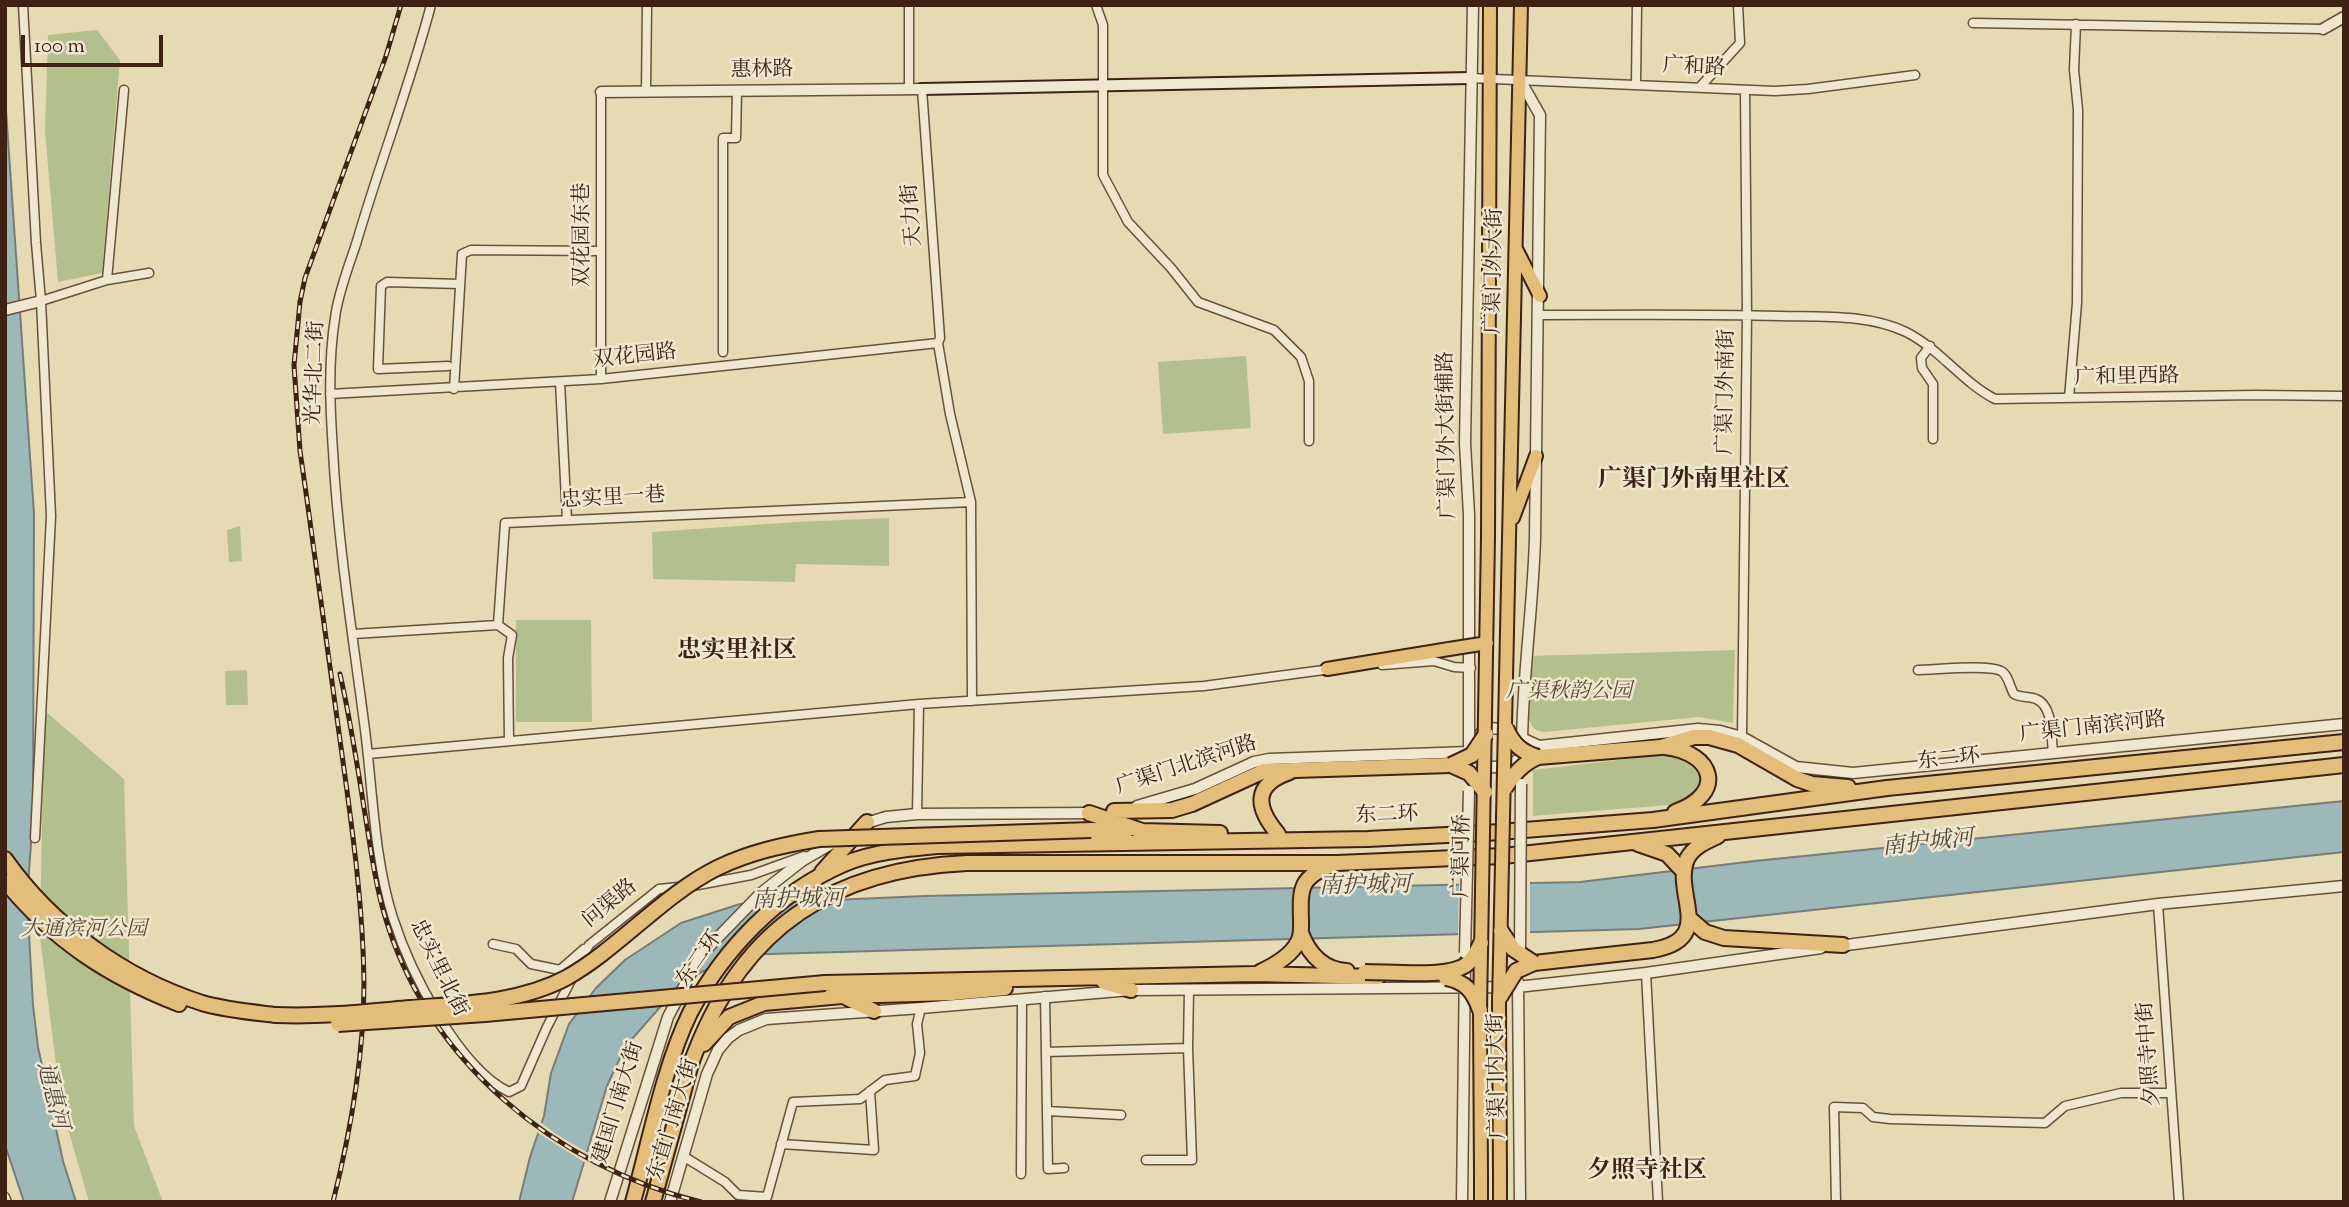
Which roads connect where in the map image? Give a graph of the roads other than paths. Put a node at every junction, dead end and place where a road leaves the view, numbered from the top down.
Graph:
1 (23, 5) edge
2 (432, 5) edge
3 (647, 5) edge
4 (909, 5) edge
5 (1096, 5) edge
6 (1473, 5) edge
7 (1490, 5) edge
8 (1521, 5) edge
9 (1637, 5) edge
10 (1738, 5) edge
11 (2344, 17) edge
12 (1973, 23) dead end
13 (2076, 24) junction
14 (2323, 29) joint
15 (1915, 75) dead end
16 (1470, 78) junction
17 (1490, 78) junction
18 (1520, 79) junction
19 (1636, 84) junction
20 (1700, 86) junction
21 (1102, 87) junction
22 (909, 89) junction
23 (922, 89) junction
24 (124, 90) dead end
25 (1745, 90) junction
26 (737, 91) junction
27 (601, 92) joint
28 (646, 92) junction
29 (1515, 248) junction
30 (601, 251) junction
31 (149, 274) dead end
32 (107, 280) junction
33 (460, 284) junction
34 (1540, 296) junction
35 (41, 301) junction
36 (5, 310) edge
37 (1540, 316) junction
38 (1747, 316) junction
39 (939, 341) junction
40 (1930, 346) junction
41 (723, 352) dead end
42 (448, 366) dead end
43 (601, 379) junction
44 (560, 382) junction
45 (454, 389) junction
46 (330, 394) junction
47 (2344, 396) edge
48 (2069, 398) junction
49 (1933, 439) dead end
50 (1308, 441) dead end
51 (1536, 456) junction
52 (971, 502) junction
53 (567, 520) junction
54 (1509, 533) junction
55 (1488, 537) joint
56 (498, 625) junction
57 (353, 634) junction
58 (1487, 643) junction
59 (1471, 668) junction
60 (1327, 669) junction
61 (1918, 670) dead end
62 (972, 701) junction
63 (919, 704) junction
64 (2344, 724) edge
65 (1506, 728) junction
66 (1486, 734) junction
67 (1742, 737) junction
68 (1522, 739) junction
69 (509, 741) junction
70 (2344, 742) edge
71 (1661, 747) junction
72 (2053, 753) junction
73 (368, 754) junction
74 (1469, 755) junction
75 (1522, 757) junction
76 (1538, 758) junction
77 (1451, 765) junction
78 (2344, 765) edge
79 (1300, 769) junction
80 (1887, 788) junction
81 (1505, 789) junction
82 (1469, 791) joint
83 (1485, 792) junction
84 (1114, 811) junction
85 (1089, 813) junction
86 (917, 814) junction
87 (1653, 820) junction
88 (867, 822) junction
89 (1732, 830) junction
90 (1142, 831) junction
91 (1278, 834) junction
92 (35, 838) dead end
93 (1368, 839) junction
94 (1633, 842) junction
95 (818, 852) junction
96 (5, 859) edge
97 (803, 861) joint
98 (1337, 863) junction
99 (1684, 872) junction
100 (816, 879) junction
101 (5, 881) edge
102 (2344, 886) edge
103 (2158, 904) junction
104 (1689, 918) junction
105 (1501, 930) junction
106 (1301, 933) junction
107 (1482, 943) junction
108 (493, 944) dead end
109 (589, 945) junction
110 (1843, 945) junction
111 (1465, 953) joint
112 (1534, 963) junction
113 (1646, 973) junction
114 (1255, 974) junction
115 (1093, 978) junction
116 (1041, 980) junction
117 (1464, 987) junction
118 (1517, 987) junction
119 (1131, 990) junction
120 (1189, 990) junction
121 (842, 996) junction
122 (1045, 996) junction
123 (1500, 997) junction
124 (1022, 1000) junction
125 (921, 1009) junction
126 (874, 1010) junction
127 (1480, 1010) junction
128 (1188, 1048) junction
129 (1046, 1052) junction
130 (694, 1055) junction
131 (870, 1091) junction
132 (509, 1092) joint
133 (2171, 1093) junction
134 (1047, 1111) junction
135 (1121, 1115) dead end
136 (781, 1144) junction
137 (683, 1156) junction
138 (1146, 1160) dead end
139 (1064, 1168) dead end
140 (1021, 1174) dead end
141 (610, 1202) edge
142 (633, 1202) edge
143 (653, 1202) edge
144 (670, 1202) edge
145 (1462, 1202) edge
146 (1481, 1202) edge
147 (1500, 1202) edge
148 (1520, 1202) edge
149 (1657, 1202) edge
150 (1836, 1202) edge
151 (2179, 1202) edge

1 - 35 street
2 - 46 street, 光华北二街
3 - 28 street
4 - 22 street
5 - 21 street
6 - 16 street
7 - 17 main road, 广渠门外大街
8 - 18 main road, 广渠门外大街
9 - 19 street
10 - 20 street
11 - 14 street
12 - 13 street
13 - 14 street
13 - 48 street
15 - 25 street, 广和路
16 - 17 street, 广和路
16 - 21 main road
16 - 59 street, 广渠门外大街辅路
17 - 18 street, 广和路
17 - 55 main road, 广渠门外大街
18 - 19 street, 广和路
18 - 29 main road, 广渠门外大街
18 - 34 street
19 - 20 street, 广和路
20 - 25 street, 广和路
21 - 23 main road
21 - 50 street
22 - 23 street, 惠林路
22 - 26 street, 惠林路
23 - 39 street, 天力街
24 - 32 street
25 - 38 street, 广渠门外南街
26 - 28 street, 惠林路
26 - 41 street
27 - 28 street, 惠林路
27 - 30 street, 双花园东巷
29 - 34 main road
29 - 54 main road, 广渠门外大街
30 - 33 street
30 - 43 street, 双花园东巷
31 - 32 street
32 - 35 street
33 - 42 street
33 - 45 street
34 - 37 street
35 - 36 street
35 - 92 street
37 - 38 street, 广和里西路
37 - 51 street
38 - 40 street, 广和里西路
38 - 67 street, 广渠门外南街
39 - 43 street, 双花园路
39 - 52 street, 天力街
40 - 48 street, 广和里西路
40 - 49 street
43 - 44 street, 双花园路
44 - 45 street, 双花园路
44 - 53 street
45 - 46 street, 双花园路
46 - 57 street, 光华北二街
47 - 48 street, 广和里西路
51 - 54 main road
51 - 68 street
52 - 53 street, 忠实里一巷
52 - 62 street, 天力街
53 - 56 street, 忠实里一巷
54 - 65 main road, 广渠门桥, bridge
55 - 58 main road, 广渠门桥, bridge
56 - 57 street
56 - 69 street
57 - 73 street, 光华北二街
58 - 60 main road, bridge
58 - 66 main road, 广渠门桥, bridge
59 - 60 street
59 - 74 street, 广渠门外大街辅路
60 - 62 street
61 - 72 street
62 - 63 street
63 - 69 street
63 - 86 street
64 - 72 street, 广渠门南滨河路
65 - 76 highway, bridge
65 - 81 main road, 广渠门桥, bridge
66 - 77 highway, bridge
66 - 83 main road, 广渠门桥, bridge
67 - 68 street, 广渠门南滨河路
67 - 72 street, 广渠门南滨河路
68 - 74 street
68 - 75 street
69 - 73 street
70 - 80 highway, 东二环
71 - 76 highway
71 - 80 highway
71 - 87 highway
73 - 132 street, 忠实里北街
74 - 75 street
74 - 82 street, 广渠门外大街辅路
74 - 84 street, 广渠门北滨河路
75 - 118 street, 广渠门内大街, bridge
76 - 81 highway, bridge
77 - 79 highway
77 - 83 highway, bridge
78 - 89 highway, 东二环
79 - 84 highway
79 - 91 highway
80 - 87 highway, 东二环
81 - 105 main road, 广渠门桥, bridge
82 - 111 street, 广渠门桥, bridge
83 - 107 main road, 广渠门桥, bridge
84 - 85 street, 广渠门北滨河路
85 - 86 street, 广渠门北滨河路
85 - 90 highway
86 - 88 street, 广渠门北滨河路
87 - 93 highway, 东二环
88 - 95 street, 广渠门北滨河路
88 - 100 highway
89 - 94 highway, 东二环
89 - 99 highway
90 - 91 highway
90 - 96 highway, bridge
91 - 93 highway
93 - 100 highway, 东二环
94 - 98 highway, 东二环
94 - 99 highway
95 - 97 street, 广渠门北滨河路
95 - 109 street, 问渠路
97 - 141 street, 建国门南大街
98 - 106 highway
98 - 130 highway, 东二环
99 - 104 highway
100 - 142 highway, 东二环
101 - 116 highway, bridge
102 - 103 street
103 - 110 street
103 - 133 street, 夕照寺中街
104 - 110 highway
104 - 112 highway
105 - 112 highway, bridge
105 - 123 main road, 广渠门桥, bridge
106 - 107 highway, bridge
106 - 114 highway
107 - 127 main road, 广渠门桥, bridge
108 - 109 street
109 - 132 street, 问渠路
110 - 113 street
111 - 117 street, 广渠门内大街
112 - 123 highway, bridge
113 - 118 street
113 - 149 street
114 - 115 highway
114 - 127 highway, bridge
115 - 116 highway
115 - 119 highway
116 - 121 highway
117 - 118 street
117 - 120 street
117 - 145 street, 广渠门内大街
118 - 148 street, 广渠门内大街
119 - 120 street
119 - 122 street
120 - 128 street
121 - 126 highway
121 - 130 highway
122 - 124 street
122 - 129 street
123 - 147 main road, 广渠门桥, bridge
124 - 125 street
124 - 140 street
125 - 126 street
125 - 131 street
126 - 137 street, 东直门南大街
127 - 146 main road, 广渠门桥, bridge
128 - 129 street
128 - 138 street
129 - 134 street
130 - 143 highway, 东二环
131 - 136 street
131 - 136 street
133 - 150 street
133 - 151 street, 夕照寺中街
134 - 135 street
134 - 139 street
136 - 137 street
137 - 144 street, 东直门南大街

